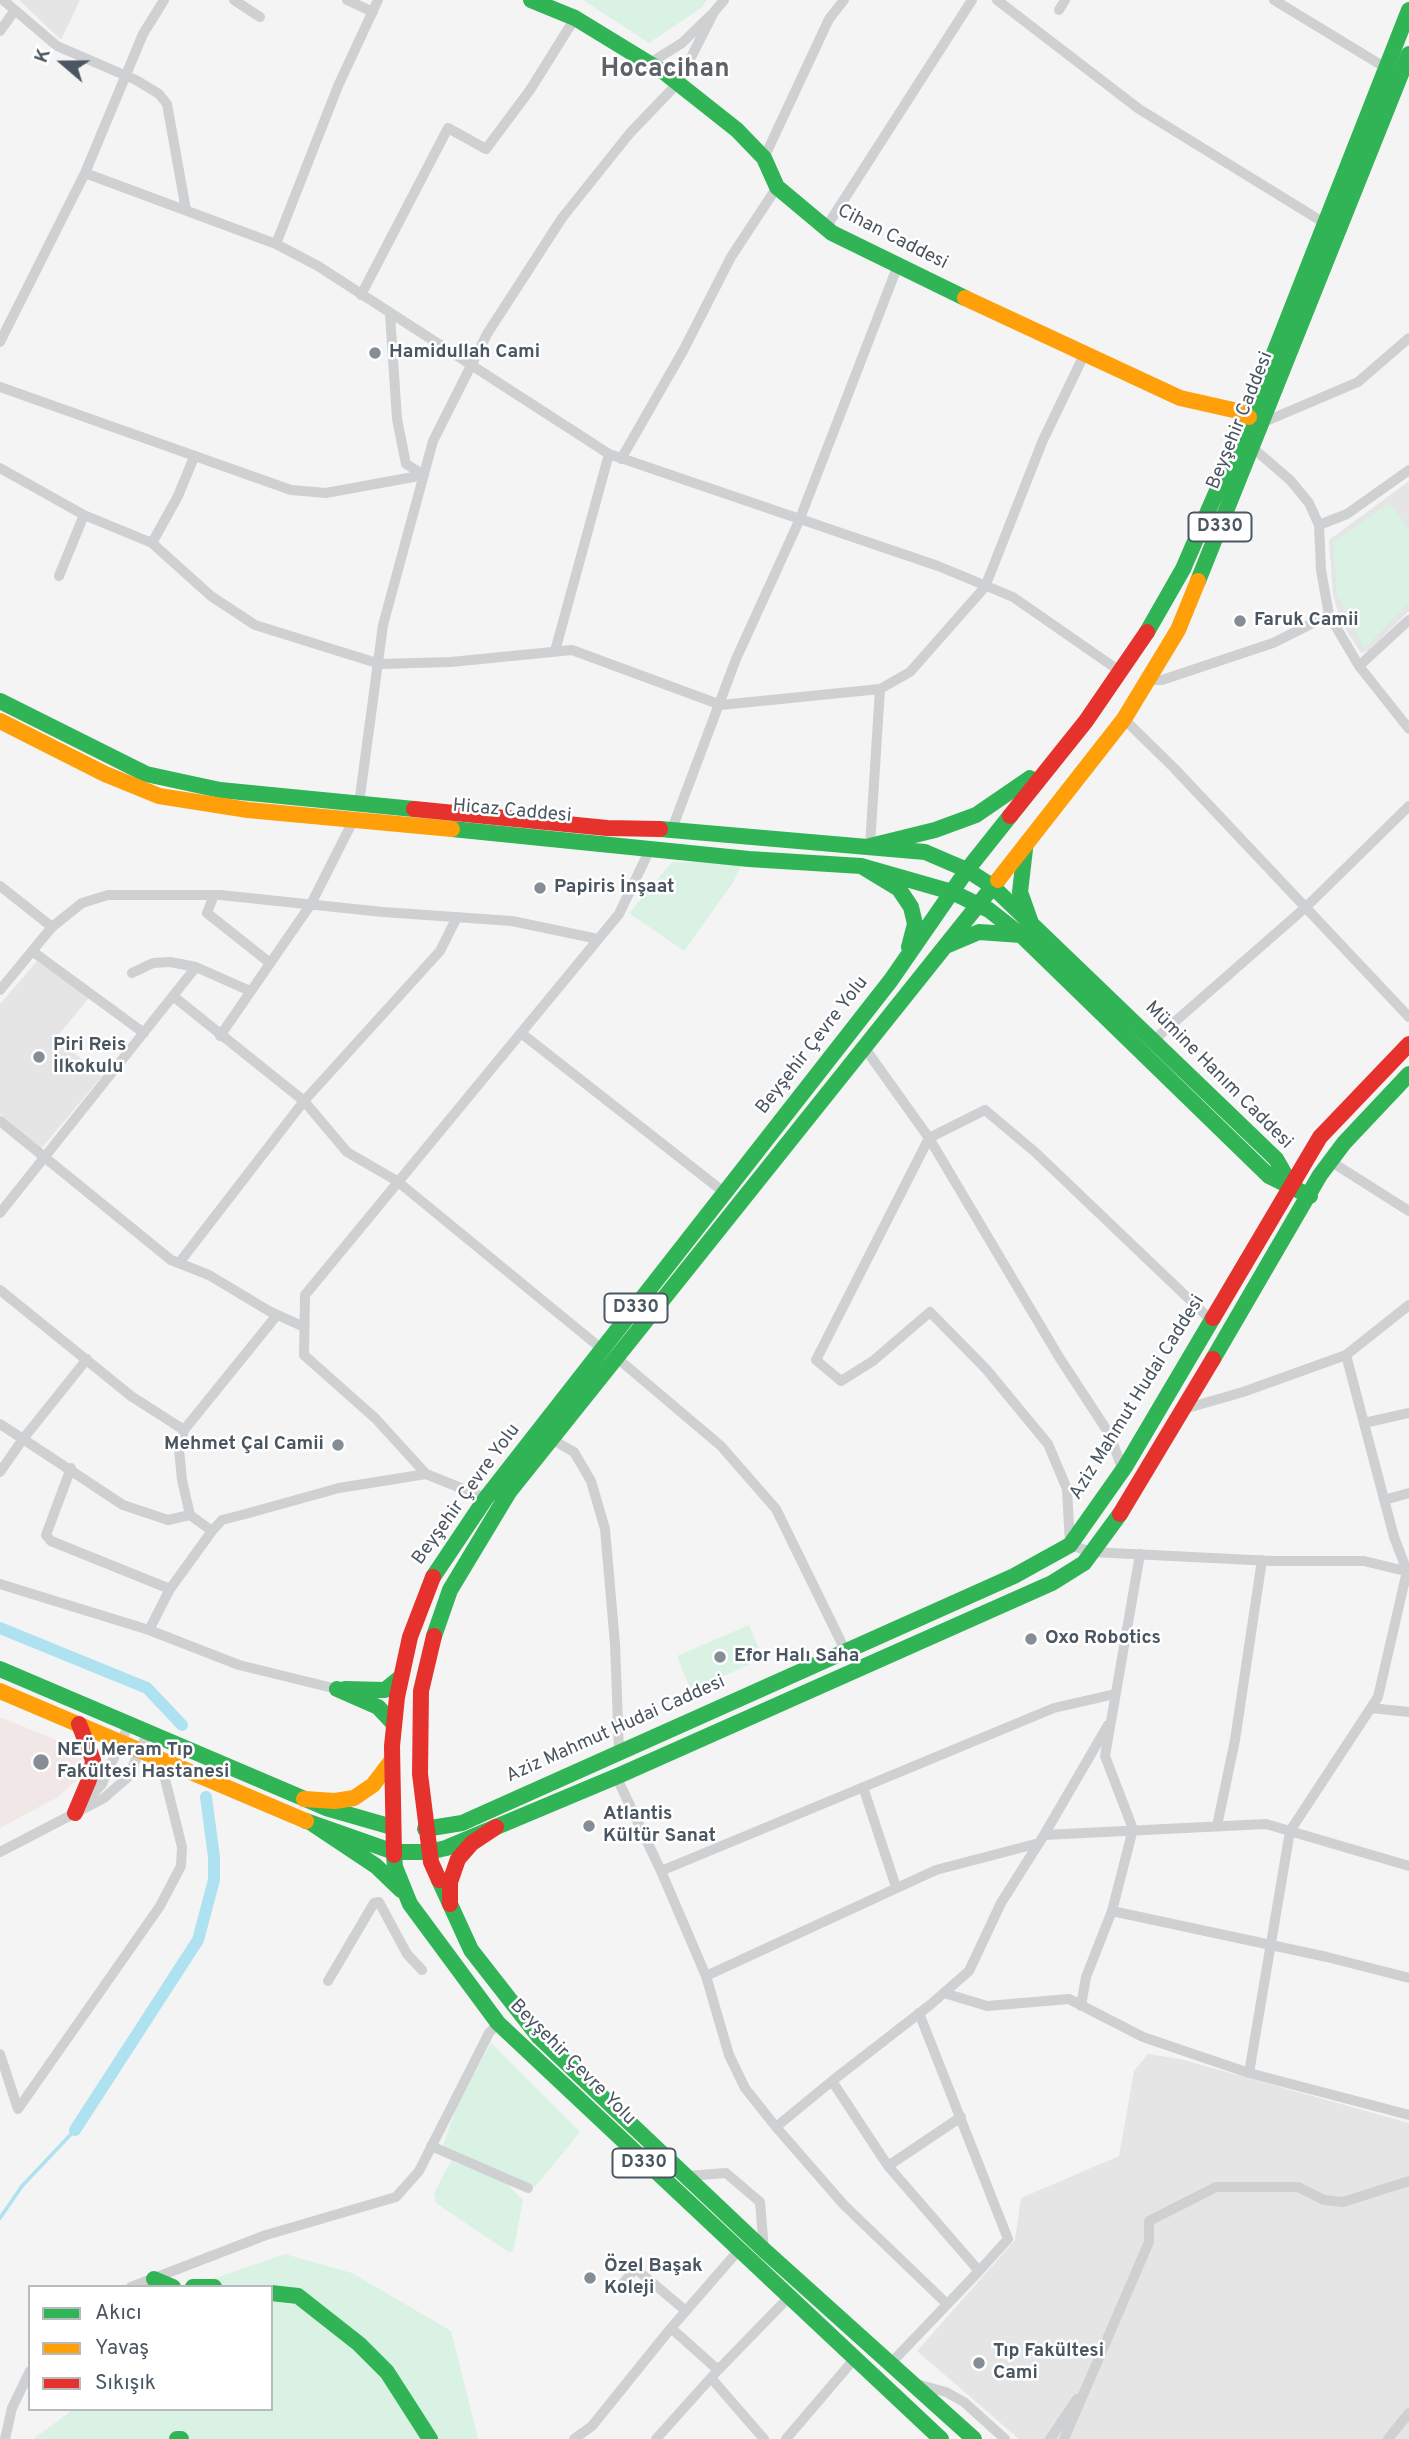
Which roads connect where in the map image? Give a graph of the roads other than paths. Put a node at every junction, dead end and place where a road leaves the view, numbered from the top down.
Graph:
1 (3, 0) edge
2 (164, 0) edge
3 (234, 0) edge
4 (347, 0) edge
5 (378, 0) edge
6 (531, 0) edge
7 (723, 0) edge
8 (844, 0) edge
9 (972, 0) edge
10 (997, 0) edge
11 (1274, 0) edge
12 (15, 10) junction
13 (1409, 10) edge
14 (373, 12) junction
15 (714, 12) junction
16 (260, 17) dead end
17 (575, 18) junction
18 (0, 31) edge
19 (1409, 54) edge
20 (650, 63) junction
21 (1386, 68) junction
22 (123, 76) junction
23 (678, 83) junction
24 (764, 158) junction
25 (85, 173) junction
26 (777, 187) junction
27 (186, 210) junction
28 (1326, 223) junction
29 (825, 229) junction
30 (276, 244) junction
31 (898, 265) junction
32 (361, 295) junction
33 (390, 314) junction
34 (1409, 338) edge
35 (0, 342) edge
36 (1085, 353) junction
37 (470, 366) junction
38 (0, 387) edge
39 (1256, 420) junction
40 (1253, 448) junction
41 (609, 454) junction
42 (194, 457) junction
43 (621, 459) junction
44 (0, 468) edge
45 (1409, 470) edge
46 (424, 475) junction
47 (84, 515) junction
48 (799, 521) junction
49 (1319, 525) junction
50 (152, 543) junction
51 (59, 576) dead end
52 (985, 587) junction
53 (1329, 615) junction
54 (1409, 620) edge
55 (555, 652) junction
56 (380, 664) junction
57 (1359, 666) junction
58 (1121, 672) junction
59 (1150, 680) junction
60 (880, 689) junction
61 (0, 701) edge
62 (720, 705) junction
63 (1124, 719) junction
64 (2, 726) edge
65 (1409, 729) edge
66 (1053, 760) junction
67 (1409, 806) edge
68 (356, 811) junction
69 (671, 829) junction
70 (870, 846) junction
71 (1025, 846) junction
72 (651, 847) junction
73 (922, 851) junction
74 (861, 866) junction
75 (967, 870) junction
76 (910, 878) junction
77 (0, 886) edge
78 (992, 886) junction
79 (952, 892) junction
80 (214, 895) junction
81 (977, 903) junction
82 (311, 904) junction
83 (1306, 907) junction
84 (457, 918) junction
85 (52, 927) junction
86 (1026, 929) junction
87 (598, 939) junction
88 (942, 948) junction
89 (32, 951) junction
90 (906, 958) junction
91 (270, 963) junction
92 (196, 967) junction
93 (132, 973) dead end
94 (0, 990) edge
95 (250, 991) junction
96 (173, 996) junction
97 (1409, 1017) edge
98 (521, 1033) junction
99 (144, 1034) junction
100 (220, 1036) junction
101 (1154, 1040) junction
102 (1409, 1044) edge
103 (864, 1048) junction
104 (1409, 1074) edge
105 (304, 1101) junction
106 (0, 1121) edge
107 (929, 1138) junction
108 (45, 1159) junction
109 (1330, 1161) junction
110 (397, 1181) junction
111 (1292, 1187) junction
112 (725, 1193) junction
113 (1310, 1196) junction
114 (1409, 1211) edge
115 (0, 1213) edge
116 (179, 1263) junction
117 (0, 1290) edge
118 (1409, 1305) edge
119 (278, 1315) junction
120 (1212, 1321) junction
121 (304, 1327) junction
122 (610, 1354) junction
123 (1346, 1355) junction
124 (87, 1359) junction
125 (1184, 1409) junction
126 (1409, 1413) edge
127 (1364, 1423) junction
128 (0, 1424) edge
129 (184, 1430) junction
130 (23, 1439) junction
131 (553, 1440) junction
132 (71, 1468) junction
133 (1123, 1471) junction
134 (0, 1472) edge
135 (426, 1474) junction
136 (1409, 1493) edge
137 (486, 1498) junction
138 (1384, 1500) junction
139 (190, 1516) junction
140 (212, 1531) junction
141 (1070, 1545) junction
142 (1092, 1552) junction
143 (1140, 1554) junction
144 (1262, 1560) junction
145 (1408, 1572) edge
146 (0, 1584) edge
147 (170, 1589) junction
148 (149, 1630) junction
149 (846, 1652) junction
150 (0, 1669) edge
151 (401, 1677) junction
152 (337, 1689) junction
153 (0, 1690) edge
154 (1115, 1694) junction
155 (1371, 1708) junction
156 (1409, 1712) edge
157 (1110, 1722) junction
158 (79, 1724) junction
159 (129, 1724) junction
160 (394, 1724) junction
161 (148, 1732) junction
162 (121, 1742) junction
163 (619, 1750) junction
164 (141, 1751) junction
165 (160, 1759) junction
166 (392, 1760) junction
167 (420, 1774) junction
168 (616, 1776) junction
169 (392, 1783) junction
170 (863, 1787) junction
171 (304, 1799) junction
172 (75, 1812) junction
173 (313, 1824) junction
174 (1217, 1826) junction
175 (392, 1827) junction
176 (496, 1827) junction
177 (425, 1829) junction
178 (1133, 1829) junction
179 (1290, 1831) junction
180 (1041, 1839) junction
181 (0, 1852) edge
182 (394, 1852) junction
183 (429, 1852) junction
184 (1409, 1866) edge
185 (661, 1871) junction
186 (896, 1887) junction
187 (404, 1893) junction
188 (451, 1911) junction
189 (1112, 1911) junction
190 (424, 1925) junction
191 (1272, 1946) junction
192 (422, 1970) dead end
193 (706, 1976) junction
194 (1409, 1978) edge
195 (328, 1981) dead end
196 (944, 1993) junction
197 (1081, 2006) junction
198 (919, 2014) junction
199 (498, 2023) junction
200 (0, 2054) edge
201 (1249, 2073) junction
202 (832, 2081) junction
203 (1409, 2115) edge
204 (961, 2117) junction
205 (776, 2127) junction
206 (431, 2146) junction
207 (888, 2165) junction
208 (687, 2176) junction
209 (1409, 2181) edge
210 (528, 2188) dead end
211 (764, 2249) junction
212 (738, 2251) junction
213 (979, 2271) junction
214 (154, 2279) junction
215 (623, 2284) dead end
216 (137, 2285) edge
217 (168, 2285) edge
218 (273, 2293) edge
219 (790, 2296) junction
220 (947, 2304) junction
221 (686, 2311) junction
222 (671, 2328) junction
223 (856, 2357) junction
224 (891, 2363) junction
225 (715, 2374) junction
226 (28, 2375) edge
227 (1088, 2382) junction
228 (914, 2383) junction
229 (1409, 2413) edge
230 (924, 2432) edge
231 (5, 2439) edge
232 (429, 2439) edge
233 (574, 2439) edge
234 (656, 2439) edge
235 (764, 2439) edge
236 (786, 2439) edge
237 (941, 2439) edge
238 (974, 2439) edge
239 (1005, 2439) edge
240 (1050, 2439) edge
241 (1064, 2439) edge
242 (1388, 2439) edge

1 - 12 street
2 - 22 street
3 - 16 street
4 - 14 street
5 - 14 street
6 - 17 main road, Cihan Caddesi
7 - 15 street
8 - 24 street
9 - 29 street
10 - 28 street
11 - 21 street
12 - 18 street
12 - 22 street
13 - 21 main road, Beyşehir Caddesi / D330
14 - 30 street
15 - 20 street
15 - 23 street
17 - 20 main road, Cihan Caddesi
17 - 32 street
19 - 39 main road, Beyşehir Caddesi / D330
20 - 23 main road, Cihan Caddesi
21 - 28 main road, Beyşehir Caddesi / D330
22 - 25 street
22 - 27 street
23 - 24 main road, Cihan Caddesi
23 - 37 street
24 - 26 main road, Cihan Caddesi
25 - 27 street
25 - 35 street
26 - 29 main road, Cihan Caddesi
26 - 43 street
27 - 30 street
28 - 39 main road, Beyşehir Caddesi / D330
29 - 31 main road, Cihan Caddesi
30 - 32 street
31 - 36 main road, Cihan Caddesi
31 - 48 street
32 - 33 street
33 - 37 street
33 - 46 street
34 - 39 street
36 - 39 main road, Cihan Caddesi
36 - 52 street
37 - 41 street
37 - 46 street
38 - 42 street
39 - 40 main road, Beyşehir Caddesi / D330
39 - 58 main road, Beyşehir Caddesi / D330
40 - 49 street
40 - 59 main road, Beyşehir Caddesi / D330
41 - 43 street
41 - 55 street
42 - 46 street
42 - 50 street
43 - 48 street
44 - 47 street
45 - 49 street
46 - 56 street
47 - 50 street
47 - 51 street
48 - 52 street
48 - 62 street
49 - 53 street
50 - 56 street
52 - 58 street
52 - 60 street
53 - 57 street
53 - 59 street
54 - 57 street
55 - 56 street
55 - 62 street
56 - 68 street
57 - 65 street
58 - 66 main road, Beyşehir Caddesi / D330
59 - 63 main road, Beyşehir Caddesi / D330
60 - 62 street
60 - 70 street
61 - 68 main road, Hicaz Caddesi
62 - 69 street
63 - 71 main road, Beyşehir Caddesi / D330
63 - 83 street
64 - 68 main road, Hicaz Caddesi
66 - 70 main road
66 - 75 main road, Beyşehir Caddesi / D330
67 - 83 street
68 - 69 main road, Hicaz Caddesi
68 - 72 main road, Hicaz Caddesi
68 - 82 street
69 - 70 main road, Hicaz Caddesi
70 - 73 main road, Hicaz Caddesi
71 - 78 main road, Beyşehir Caddesi / D330
71 - 86 main road
72 - 74 main road, Hicaz Caddesi
72 - 87 street
73 - 75 main road, Hicaz Caddesi
73 - 76 main road
74 - 76 main road, Hicaz Caddesi
74 - 90 main road
75 - 78 main road, Hicaz Caddesi
75 - 79 main road, Beyşehir Çevre Yolu / D330
76 - 79 main road, Hicaz Caddesi
77 - 85 street
78 - 81 main road, Beyşehir Caddesi / D330
78 - 86 main road, Mümine Hanım Caddesi
79 - 81 main road, Hicaz Caddesi
79 - 90 main road, Beyşehir Çevre Yolu / D330
80 - 82 street
80 - 85 street
80 - 91 street
81 - 86 main road, Hicaz Caddesi
81 - 88 main road, Beyşehir Caddesi / D330
82 - 84 street
82 - 91 street
83 - 97 street
83 - 101 street
84 - 87 street
84 - 105 street
85 - 89 street
86 - 88 main road
86 - 101 main road, Mümine Hanım Caddesi
86 - 111 main road, Mümine Hanım Caddesi
87 - 98 street
88 - 103 main road, Beyşehir Çevre Yolu / D330
89 - 94 street
89 - 99 street
90 - 112 main road, Beyşehir Çevre Yolu / D330
91 - 95 street
92 - 93 street
92 - 95 street
92 - 96 street
95 - 100 street
96 - 99 street
96 - 100 street
98 - 110 street
98 - 112 street
99 - 108 street
100 - 105 street
101 - 111 main road, Mümine Hanım Caddesi
102 - 111 main road, Aziz Mahmut Hudai Caddesi
103 - 107 street
103 - 122 main road, Beyşehir Çevre Yolu / D330
104 - 109 main road
105 - 110 street
105 - 116 street
106 - 108 street
107 - 120 street
107 - 133 street
107 - 141 street
108 - 115 street
108 - 116 street
109 - 113 main road
109 - 114 street
110 - 121 street
110 - 122 street
111 - 113 main road
111 - 120 main road, Aziz Mahmut Hudai Caddesi
112 - 122 main road, Beyşehir Çevre Yolu / D330
113 - 125 main road
116 - 119 street
117 - 124 street
118 - 123 street
119 - 121 street
119 - 129 street
120 - 133 main road, Aziz Mahmut Hudai Caddesi
121 - 135 street
122 - 131 main road, Beyşehir Çevre Yolu / D330
122 - 137 main road, Beyşehir Çevre Yolu / D330
122 - 149 street
123 - 125 street
123 - 127 street
124 - 129 street
124 - 130 street
125 - 142 main road
126 - 127 street
127 - 138 street
128 - 130 street
129 - 139 street
130 - 132 street
130 - 134 street
131 - 163 street
131 - 167 main road, Beyşehir Çevre Yolu / D330
132 - 139 street
132 - 147 street
133 - 141 main road, Aziz Mahmut Hudai Caddesi
135 - 137 street
135 - 140 street
136 - 138 street
137 - 151 main road, Beyşehir Çevre Yolu / D330
138 - 145 street
139 - 140 street
140 - 147 street
141 - 142 street
141 - 149 main road, Aziz Mahmut Hudai Caddesi
142 - 143 street
142 - 168 main road
143 - 144 street
143 - 154 street
144 - 145 street
144 - 174 street
145 - 155 street
146 - 148 street
147 - 148 street
148 - 152 street
149 - 163 main road, Aziz Mahmut Hudai Caddesi
150 - 159 main road, Aziz Mahmut Hudai Caddesi
151 - 152 main road
151 - 160 main road, Beyşehir Çevre Yolu / D330
152 - 160 main road
153 - 158 main road
154 - 157 street
154 - 170 street
155 - 156 street
155 - 179 street
157 - 178 street
157 - 180 street
158 - 162 main road
158 - 172 main road
159 - 161 main road, Aziz Mahmut Hudai Caddesi
159 - 162 street
160 - 166 main road, Beyşehir Çevre Yolu / D330
161 - 164 street
161 - 171 main road, Aziz Mahmut Hudai Caddesi
162 - 164 main road
162 - 172 street
163 - 177 main road, Aziz Mahmut Hudai Caddesi
164 - 165 main road
164 - 172 street
165 - 173 main road
165 - 200 street
166 - 169 main road, Beyşehir Çevre Yolu / D330
166 - 171 main road
167 - 169 main road
167 - 177 main road, Beyşehir Çevre Yolu / D330
168 - 176 main road
168 - 185 street
169 - 175 main road, Beyşehir Çevre Yolu / D330
170 - 185 street
170 - 186 street
171 - 175 main road, Aziz Mahmut Hudai Caddesi
172 - 181 street
173 - 182 main road
173 - 187 main road
174 - 178 street
174 - 179 street
175 - 177 main road, Aziz Mahmut Hudai Caddesi
175 - 182 main road, Beyşehir Çevre Yolu / D330
176 - 183 main road
176 - 188 main road
177 - 183 main road, Beyşehir Çevre Yolu / D330
178 - 180 street
178 - 189 street
179 - 184 street
179 - 191 street
180 - 186 street
180 - 196 street
182 - 183 main road
182 - 187 main road, Beyşehir Çevre Yolu / D330
183 - 188 main road, Beyşehir Çevre Yolu / D330
185 - 193 street
186 - 193 street
187 - 190 main road, Beyşehir Çevre Yolu / D330
188 - 190 main road
188 - 208 main road, Beyşehir Çevre Yolu / D330
189 - 191 street
189 - 197 street
190 - 199 main road, Beyşehir Çevre Yolu / D330
191 - 194 street
191 - 201 street
192 - 195 street
193 - 205 street
196 - 197 street
196 - 198 street
197 - 201 street
198 - 202 street
198 - 204 street
199 - 206 street
199 - 212 main road, Beyşehir Çevre Yolu / D330
201 - 203 street
202 - 205 street
202 - 207 street
204 - 207 street
204 - 213 street
205 - 220 street
206 - 210 street
206 - 214 street
207 - 213 street
208 - 211 main road, Beyşehir Çevre Yolu / D330
208 - 211 street
209 - 227 street
211 - 224 main road, Beyşehir Çevre Yolu / D330
212 - 219 main road, Beyşehir Çevre Yolu / D330
212 - 221 street
213 - 220 street
214 - 216 street
214 - 217 main road
215 - 221 street
218 - 232 main road
219 - 223 main road, Beyşehir Çevre Yolu / D330
219 - 225 street
220 - 224 street
221 - 222 street
222 - 225 street
222 - 233 street
223 - 230 main road, Beyşehir Çevre Yolu / D330
223 - 236 street
224 - 228 main road, Beyşehir Çevre Yolu / D330
225 - 234 street
225 - 235 street
226 - 231 street
227 - 240 street
227 - 241 street
228 - 238 main road, Beyşehir Çevre Yolu / D330
228 - 239 street
229 - 242 street
230 - 237 main road, Beyşehir Çevre Yolu / D330

